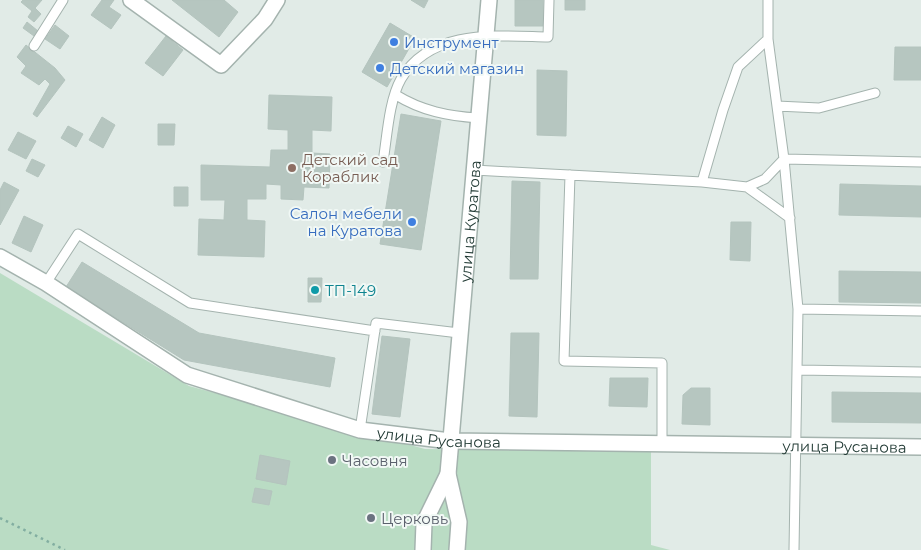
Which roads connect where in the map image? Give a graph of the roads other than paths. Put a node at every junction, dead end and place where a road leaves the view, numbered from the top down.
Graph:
1 (63, 0) edge
2 (131, 0) edge
3 (277, 0) edge
4 (488, 0) edge
5 (549, 0) edge
6 (768, 0) edge
7 (486, 36) junction
8 (768, 39) junction
9 (34, 46) dead end
10 (875, 93) dead end
11 (396, 95) junction
12 (777, 106) junction
13 (478, 118) junction
14 (784, 159) junction
15 (383, 162) dead end
16 (921, 162) edge
17 (474, 170) junction
18 (570, 175) junction
19 (702, 182) junction
20 (747, 187) junction
21 (790, 218) junction
22 (0, 257) edge
23 (46, 283) junction
24 (798, 309) junction
25 (921, 311) edge
26 (375, 331) junction
27 (460, 333) junction
28 (798, 370) junction
29 (921, 372) edge
30 (360, 430) junction
31 (450, 441) junction
32 (662, 442) junction
33 (798, 445) junction
34 (921, 447) edge
35 (448, 474) junction
36 (423, 550) edge
37 (457, 550) edge
38 (794, 550) edge

1 - 9 lane
2 - 3 street
4 - 7 street, улица Куратова
5 - 7 lane
6 - 8 lane
7 - 11 lane
7 - 13 street, улица Куратова
8 - 12 lane
8 - 19 lane
10 - 12 lane
11 - 13 lane
11 - 15 lane
12 - 14 lane
13 - 17 street, улица Куратова
14 - 16 lane
14 - 20 lane
14 - 21 lane
17 - 18 lane
17 - 27 street, улица Куратова
18 - 19 lane
18 - 32 lane
19 - 20 lane
20 - 21 lane
21 - 24 lane
22 - 23 street, улица Русанова
23 - 26 lane
23 - 30 street, улица Русанова
24 - 25 lane
24 - 28 lane
26 - 27 lane
26 - 30 lane
27 - 31 street, улица Куратова
28 - 29 lane
28 - 33 lane
30 - 31 street, улица Русанова
31 - 32 street, улица Русанова
31 - 35 street, улица Куратова
32 - 33 street, улица Русанова
33 - 34 street, улица Русанова
33 - 38 lane
35 - 36 street
35 - 37 street

